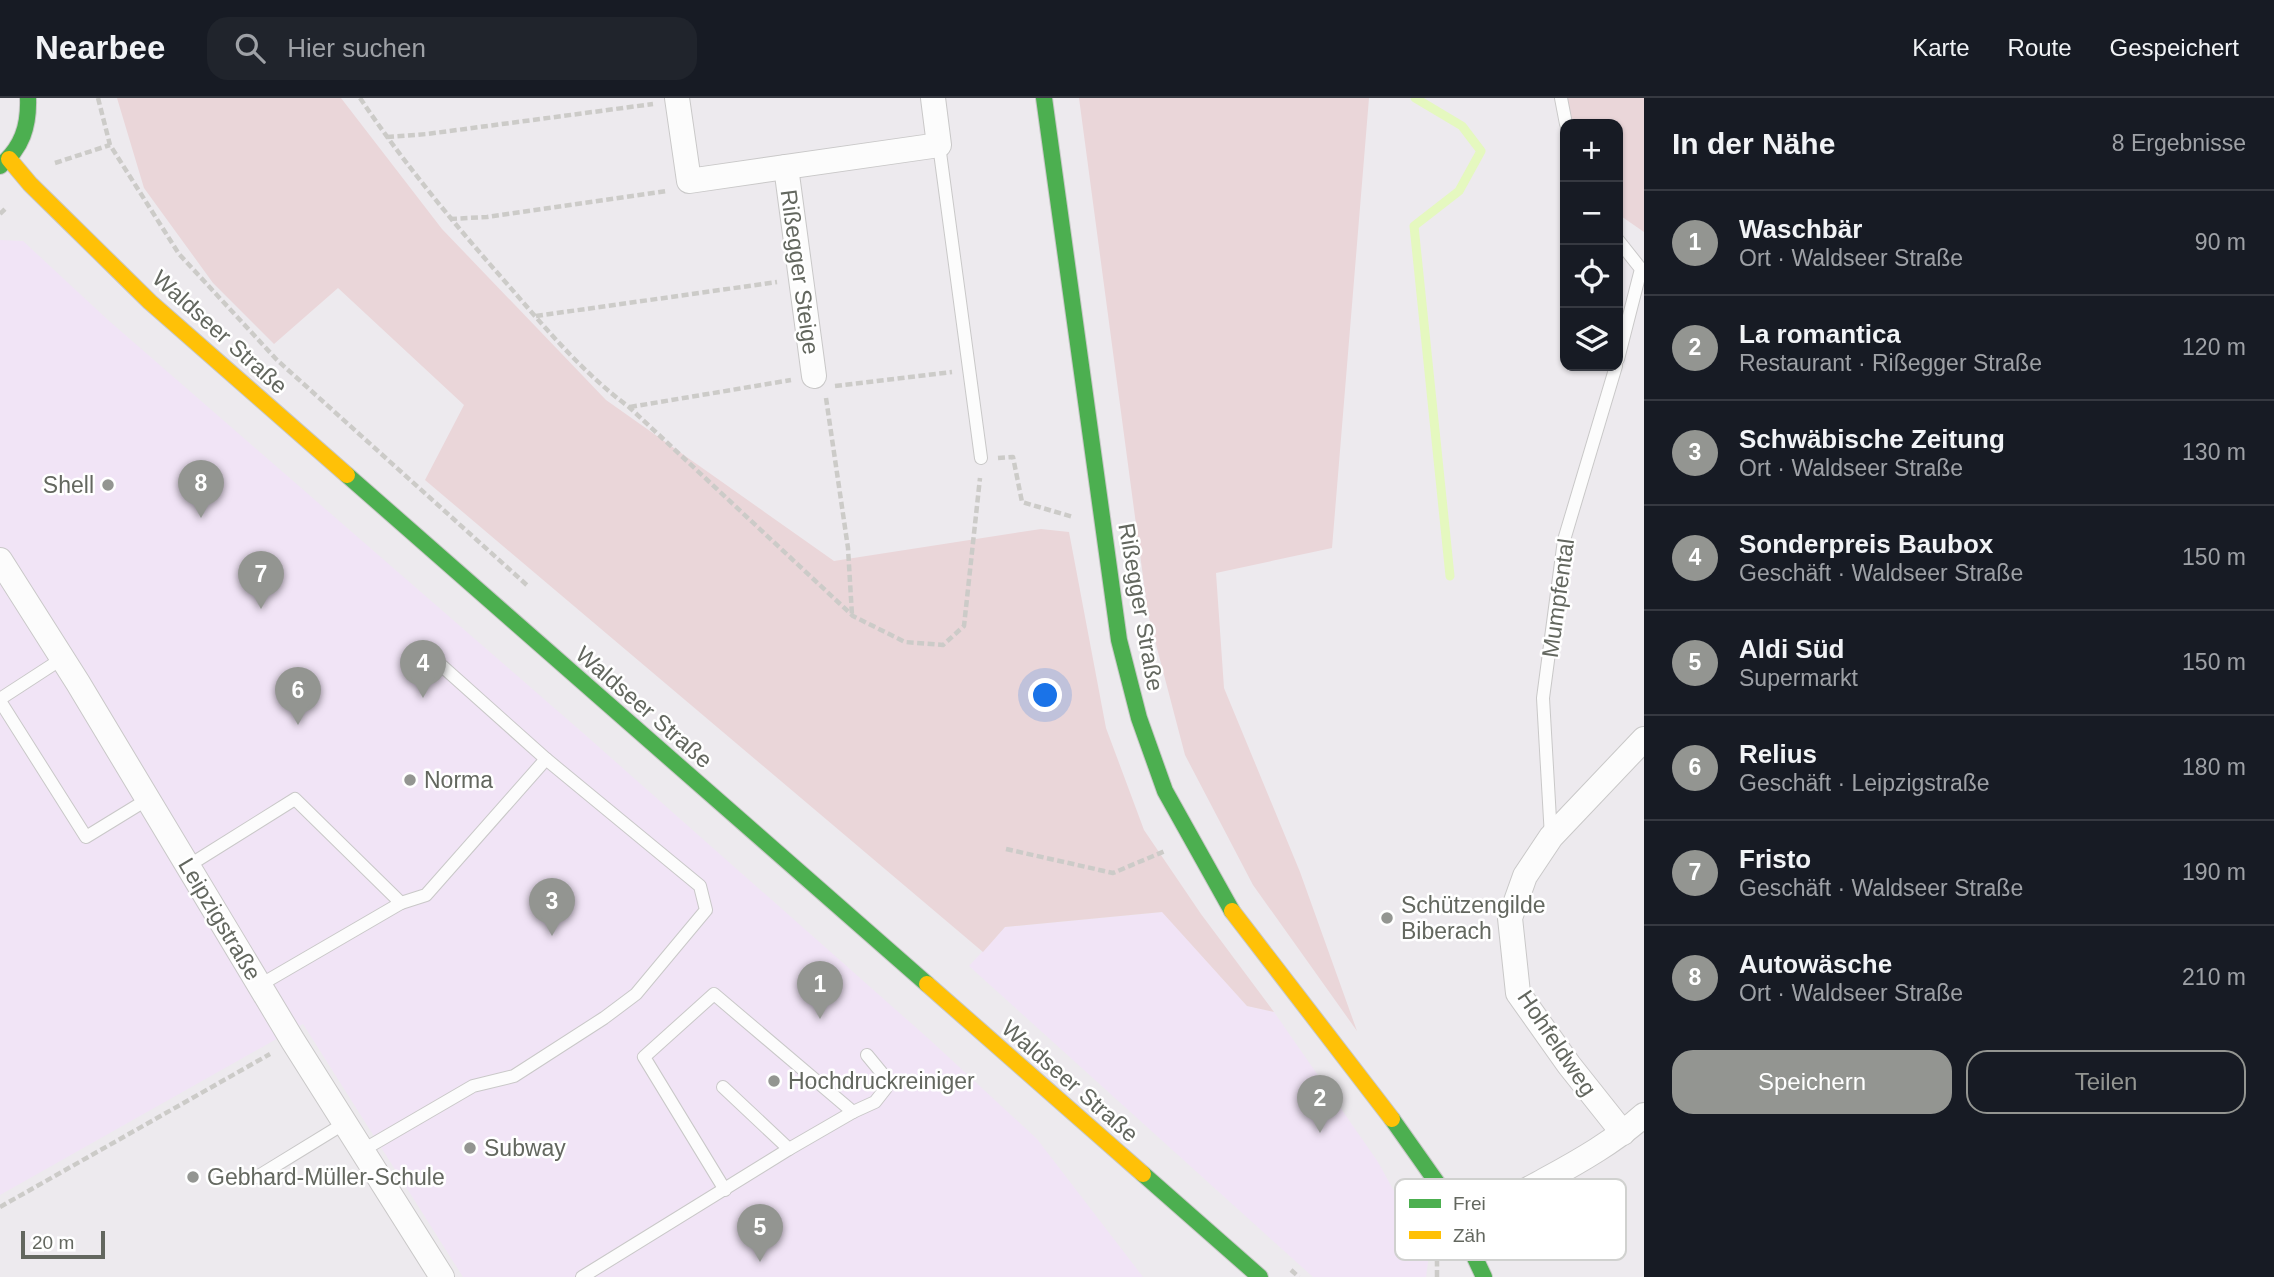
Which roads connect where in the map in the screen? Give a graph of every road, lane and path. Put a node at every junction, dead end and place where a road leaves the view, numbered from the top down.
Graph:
1 (28, 98) edge
2 (98, 98) edge
3 (360, 98) edge
4 (933, 98) edge
5 (1044, 98) edge
6 (1562, 98) edge
7 (677, 99) edge
8 (1565, 119) edge
9 (386, 137) junction
10 (939, 145) junction
11 (5, 162) edge
12 (786, 167) junction
13 (689, 181) junction
14 (450, 219) junction
15 (1622, 245) edge
16 (801, 278) junction
17 (535, 316) junction
18 (1623, 339) edge
19 (970, 370) junction
20 (1615, 371) edge
21 (814, 376) joint
22 (629, 407) junction
23 (1013, 457) dead end
24 (981, 458) joint
25 (1081, 520) dead end
26 (0, 560) edge
27 (533, 591) dead end
28 (853, 616) junction
29 (63, 658) junction
30 (442, 666) dead end
31 (0, 700) edge
32 (1644, 739) edge
33 (546, 759) junction
34 (148, 799) junction
35 (1551, 837) junction
36 (1006, 849) dead end
37 (1168, 849) dead end
38 (188, 866) junction
39 (401, 903) junction
40 (260, 985) junction
41 (293, 1041) junction
42 (867, 1055) dead end
43 (723, 1087) dead end
44 (853, 1112) junction
45 (1644, 1115) edge
46 (345, 1123) junction
47 (1623, 1133) junction
48 (789, 1149) junction
49 (363, 1150) junction
50 (257, 1177) dead end
51 (1434, 1179) edge
52 (1547, 1179) edge
53 (725, 1190) junction
54 (0, 1207) edge
55 (1476, 1260) edge
56 (1290, 1269) dead end
57 (442, 1277) edge
58 (582, 1277) edge
59 (1261, 1277) edge
60 (1299, 1277) edge
61 (1484, 1277) edge

1 - 11 main road
2 - 27 path
3 - 9 path
4 - 10 street
5 - 51 main road, Rißegger Straße
6 - 8 lane
7 - 9 path
7 - 13 street
9 - 14 path
10 - 12 street, Rißegger Steige
10 - 19 lane
11 - 59 main road, Waldseer Straße
12 - 13 street, Rißegger Steige
12 - 16 street, Rißegger Steige
13 - 14 path
14 - 17 path
15 - 18 lane
16 - 17 path
16 - 21 street, Rißegger Steige
17 - 22 path
19 - 24 lane
19 - 28 path
20 - 35 lane, Mumpfental
21 - 22 path
22 - 28 path
23 - 25 path
24 - 28 path
26 - 29 street, Leipzigstraße
29 - 31 lane
29 - 34 street, Leipzigstraße
30 - 33 lane
31 - 34 lane
32 - 35 street, Hohfeldweg
33 - 39 lane
33 - 49 lane
34 - 38 street, Leipzigstraße
35 - 47 street, Hohfeldweg
36 - 37 path
38 - 39 lane
38 - 40 street, Leipzigstraße
39 - 40 lane
40 - 41 street, Leipzigstraße
41 - 46 street, Leipzigstraße
41 - 54 path
42 - 44 lane
43 - 48 lane
44 - 48 lane
44 - 53 lane
45 - 47 street
46 - 49 street, Leipzigstraße
46 - 50 lane
47 - 52 street
48 - 53 lane
49 - 57 street, Leipzigstraße
53 - 58 lane
55 - 61 main road, Rißegger Straße
56 - 60 path

